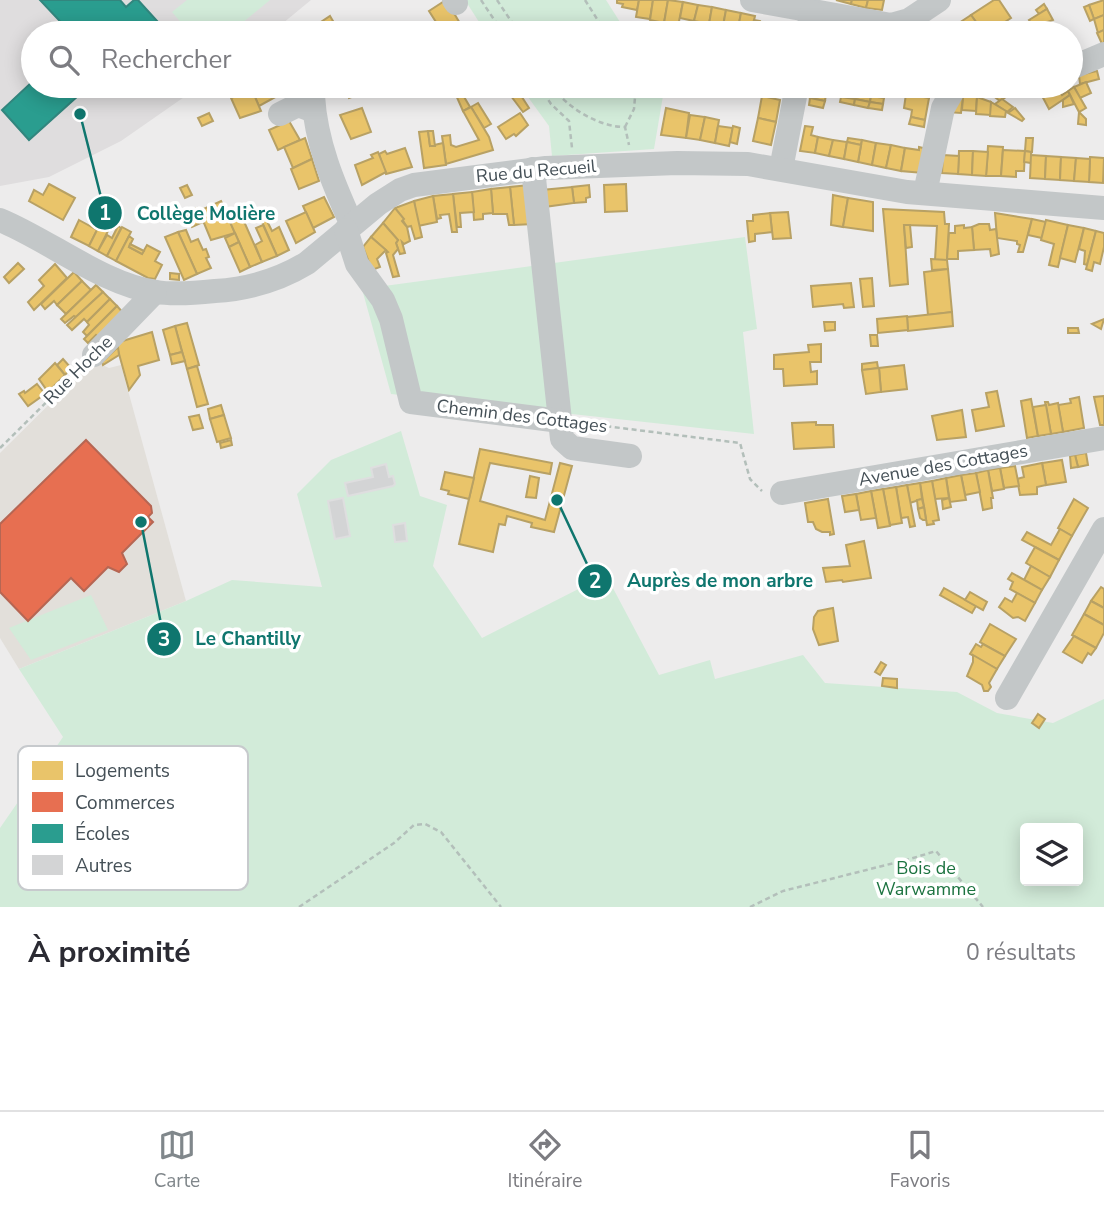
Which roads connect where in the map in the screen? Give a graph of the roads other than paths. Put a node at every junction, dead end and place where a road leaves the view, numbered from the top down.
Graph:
1 (939, 0) edge
2 (758, 1) edge
3 (807, 21) edge
4 (905, 21) edge
5 (1104, 54) edge
6 (1083, 63) edge
7 (795, 98) edge
8 (948, 98) edge
9 (280, 114) dead end
10 (533, 169) junction
11 (781, 169) junction
12 (925, 194) junction
13 (1104, 208) edge
14 (4, 220) edge
15 (349, 228) junction
16 (155, 292) junction
17 (94, 355) road end
18 (561, 421) junction
19 (1104, 438) edge
20 (630, 456) dead end
21 (782, 492) road end
22 (1104, 529) edge
23 (1007, 698) dead end

1 - 4 street
2 - 3 street
5 - 6 street
7 - 11 street
8 - 12 street
9 - 15 street
10 - 11 street, Rue du Recueil
10 - 15 street, Rue du Recueil
10 - 18 street
11 - 12 street, Rue du Recueil
12 - 13 street, Rue du Recueil
14 - 16 street, Rue du Recueil
15 - 16 street, Rue du Recueil
15 - 18 street, Chemin des Cottages
16 - 17 street, Rue Hoche
18 - 20 street
19 - 21 street, Avenue des Cottages
22 - 23 street

